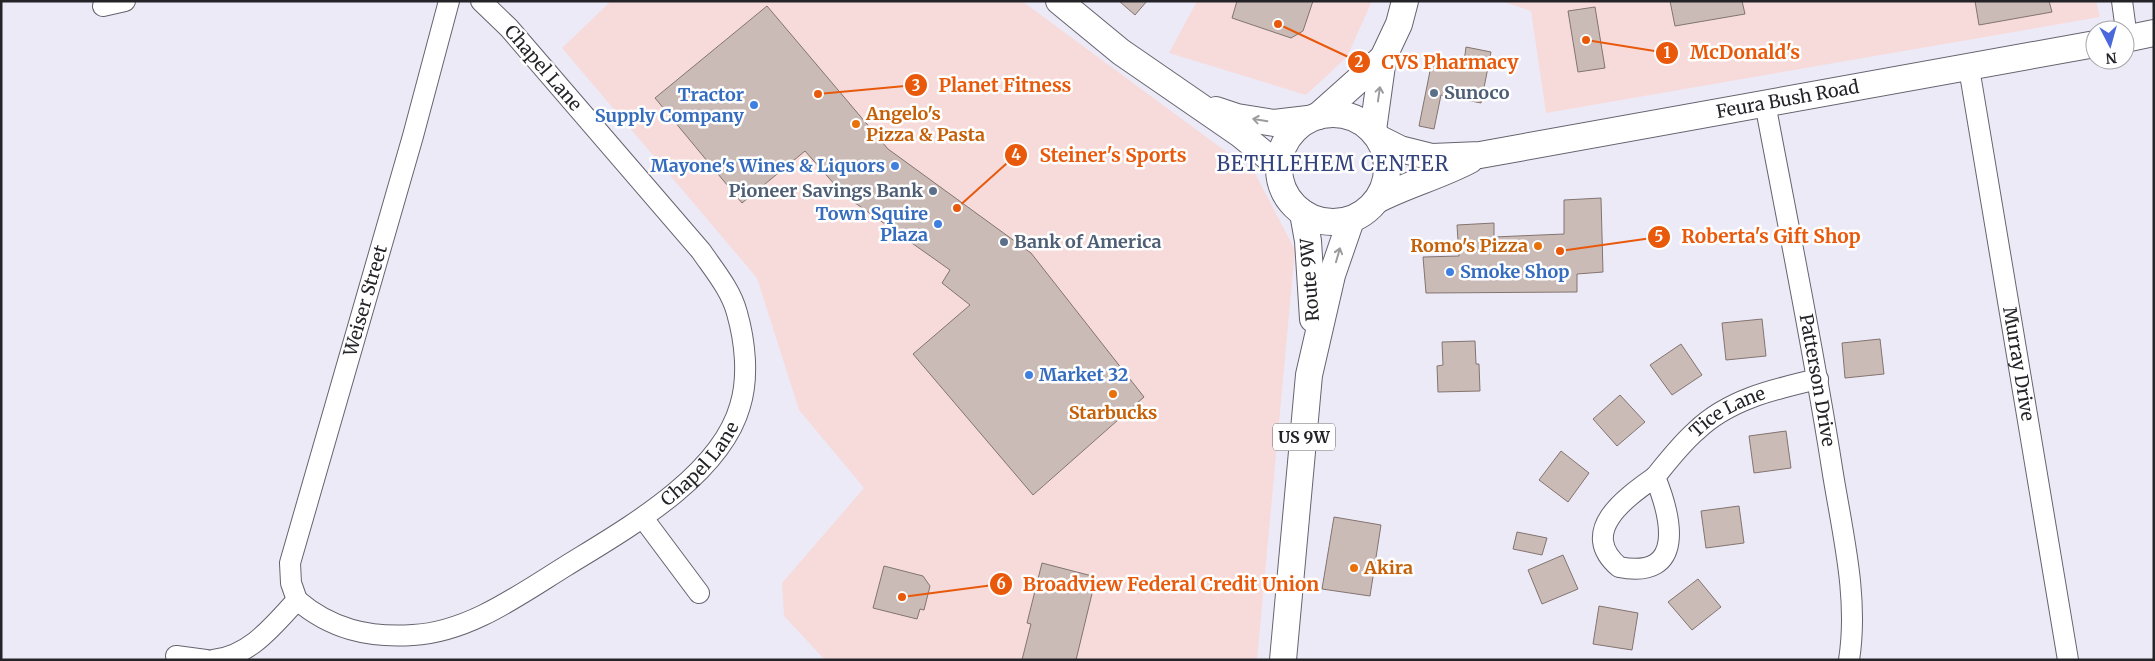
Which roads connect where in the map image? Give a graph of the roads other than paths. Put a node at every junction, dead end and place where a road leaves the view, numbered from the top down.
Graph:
1 (125, 1) edge
2 (450, 1) edge
3 (481, 1) edge
4 (1059, 1) edge
5 (1405, 1) edge
6 (2122, 1) edge
7 (103, 6) dead end
8 (2124, 20) edge
9 (2154, 33) edge
10 (2135, 37) edge
11 (2085, 46) edge
12 (1383, 58) junction
13 (1969, 68) junction
14 (1765, 103) junction
15 (1195, 104) junction
16 (1313, 117) junction
17 (1377, 135) junction
18 (1480, 155) junction
19 (1279, 166) junction
20 (1378, 200) junction
21 (1303, 213) junction
22 (1351, 220) junction
23 (1314, 347) junction
24 (1818, 379) junction
25 (1655, 477) dead end
26 (643, 518) junction
27 (699, 593) dead end
28 (297, 600) junction
29 (176, 656) dead end
30 (206, 660) edge
31 (213, 660) edge
32 (1284, 660) edge
33 (1849, 660) edge
34 (2068, 660) edge

1 - 7 street
2 - 28 street, Weiser Street
3 - 26 street, Chapel Lane
4 - 15 main road
5 - 12 main road
6 - 8 street
9 - 10 main road
11 - 13 main road, Feura Bush Road
12 - 16 main road
17 -> 12 main road
13 - 14 main road, Feura Bush Road
13 - 34 street, Murray Drive
14 - 18 main road, Feura Bush Road
14 - 24 street, Patterson Drive
16 -> 15 main road
15 - 19 main road
16 - 17 main road
16 - 19 main road
17 - 18 main road, Feura Bush Road
17 - 20 main road
18 - 20 main road, Feura Bush Road
19 - 21 main road
20 - 22 main road
21 - 22 main road
21 - 23 main road, Route 9W / US 9W
23 -> 22 main road, Route 9W / US 9W
23 - 32 main road, Route 9W / US 9W
24 - 25 street, Tice Lane
24 - 33 street, Patterson Drive
26 - 27 street
26 - 28 street, Chapel Lane
28 - 31 street
29 - 30 street

